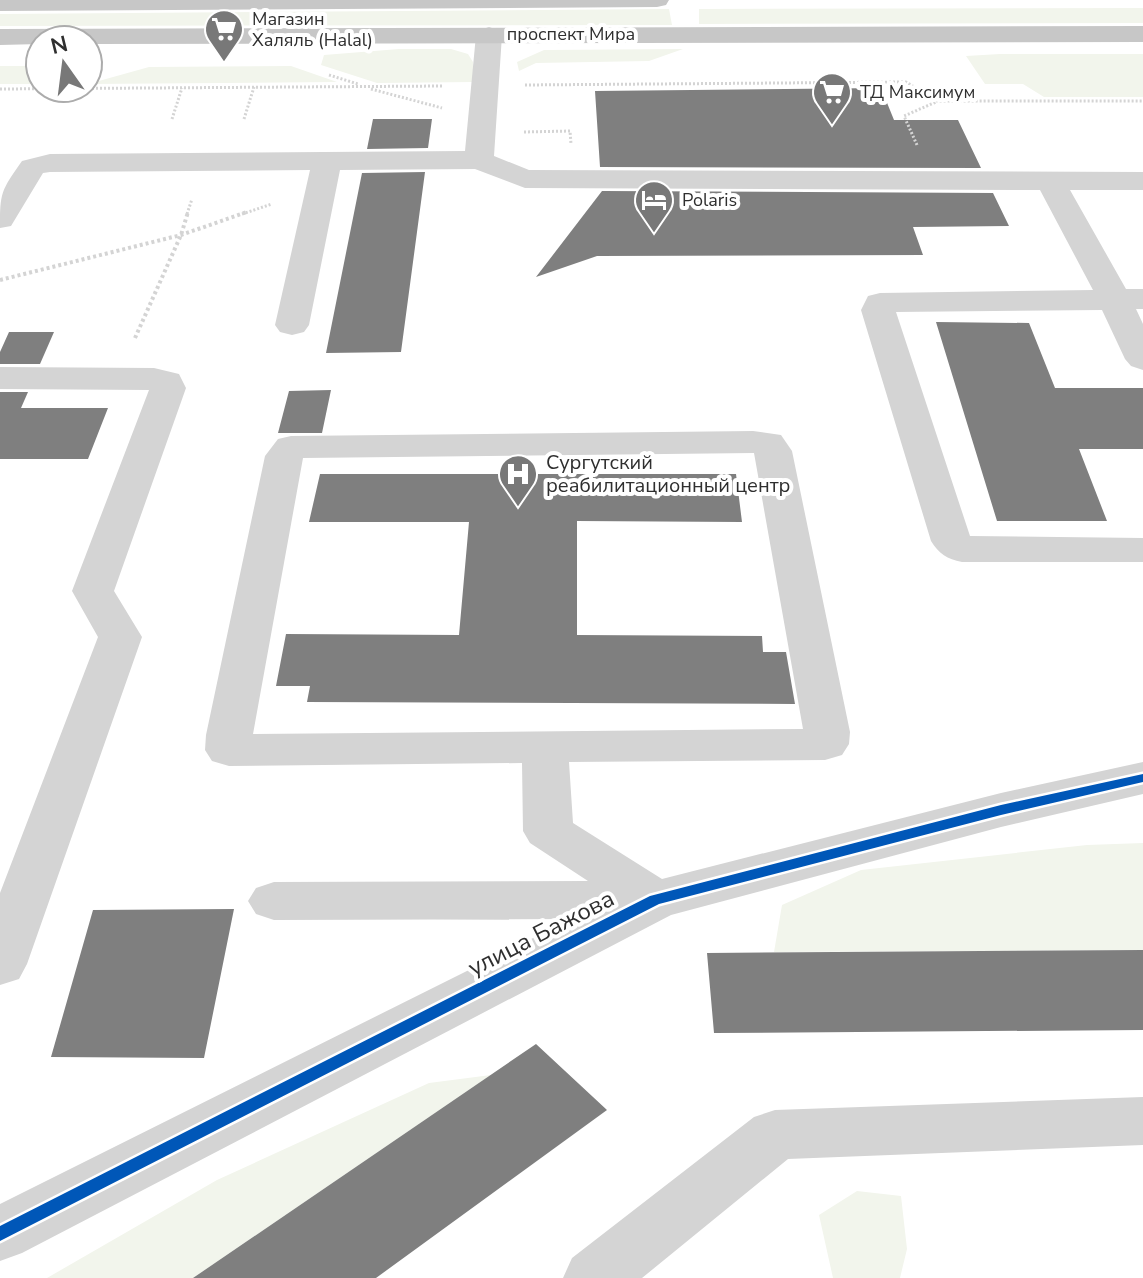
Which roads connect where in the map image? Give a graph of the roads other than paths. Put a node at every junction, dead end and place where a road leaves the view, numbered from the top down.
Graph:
1 (627, 0) edge
2 (657, 0) edge
3 (13, 3) edge
4 (1143, 34) edge
5 (489, 35) junction
6 (0, 37) edge
7 (479, 160) junction
8 (1143, 163) edge
9 (325, 174) junction
10 (943, 180) junction
11 (1050, 180) junction
12 (1143, 181) edge
13 (0, 219) edge
14 (1128, 299) edge
15 (292, 325) dead end
16 (1143, 359) edge
17 (0, 378) edge
18 (1143, 550) edge
19 (545, 747) junction
20 (1143, 778) edge
21 (655, 900) junction
22 (274, 901) dead end
23 (0, 964) edge
24 (1141, 1127) edge
25 (0, 1234) edge
26 (595, 1278) edge

1 - 2 main road, проспект Мира
1 - 3 main road, проспект Мира
4 - 5 main road, проспект Мира
5 - 6 main road, проспект Мира
5 - 7 street
7 - 9 street
7 - 10 street
8 - 10 street
9 - 13 street
9 - 15 street
10 - 11 street
11 - 12 street
11 - 14 street
14 - 16 street
14 - 18 street
17 - 23 street
19 - 19 street
19 - 21 street
20 - 21 street, улица Бажова
21 - 22 street
21 - 25 street, улица Бажова
24 - 26 street

